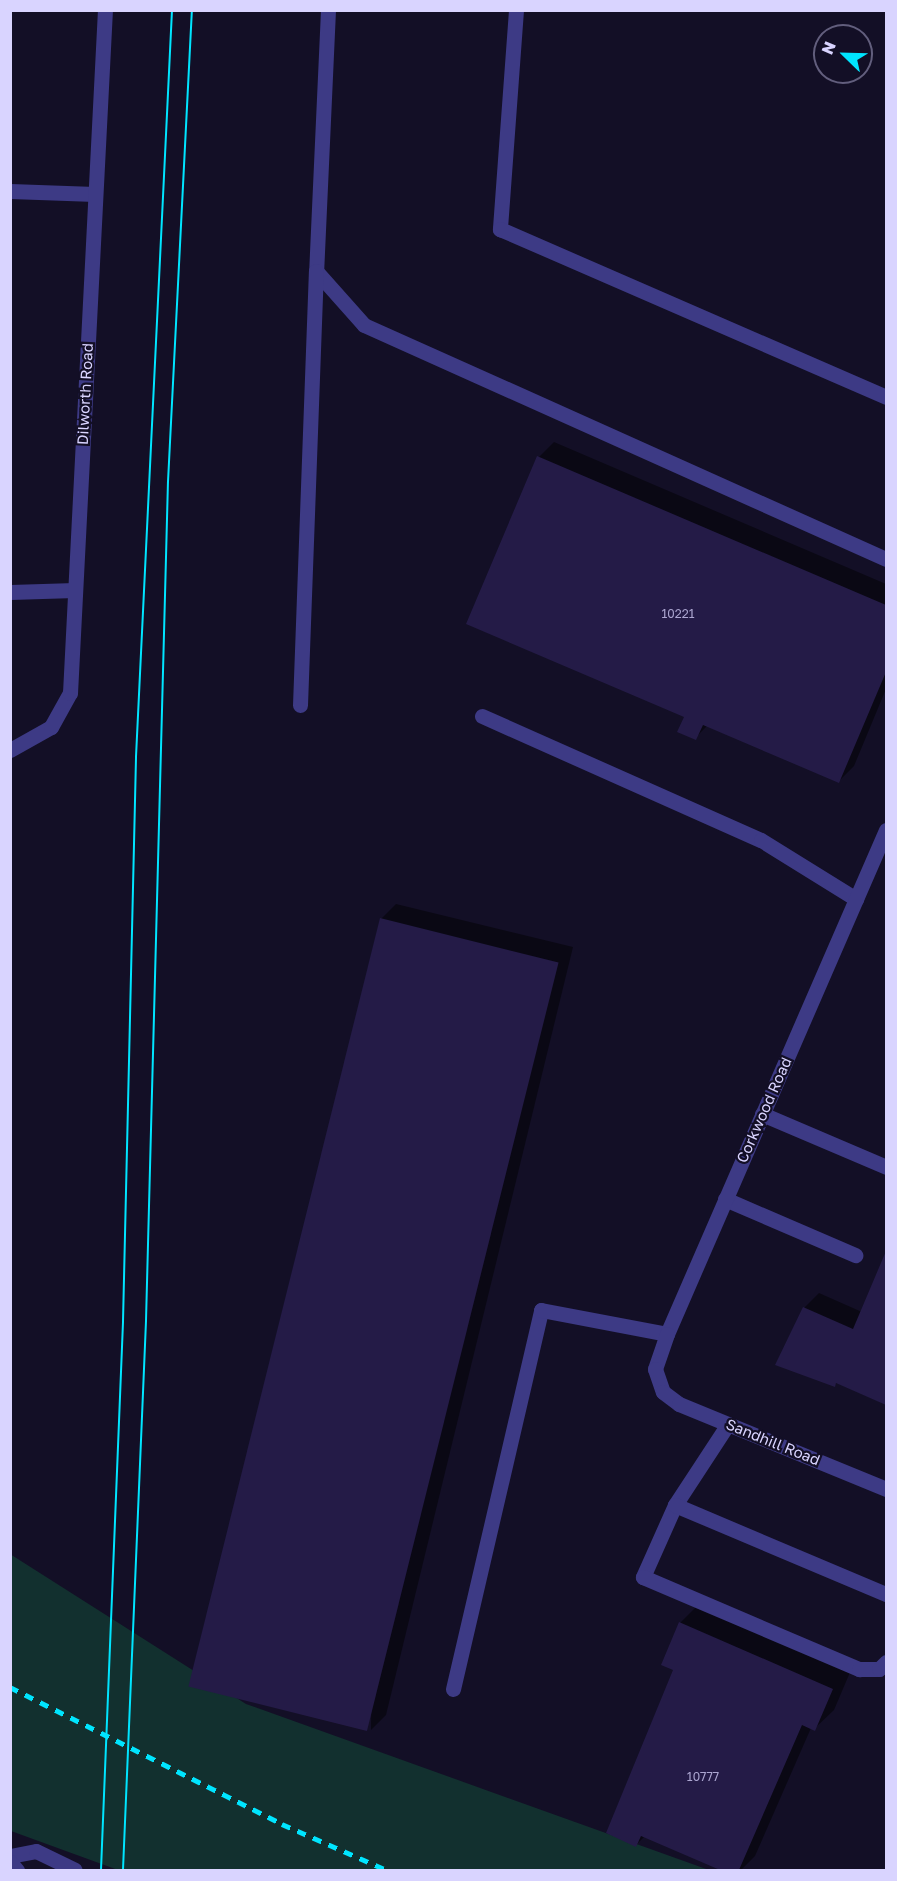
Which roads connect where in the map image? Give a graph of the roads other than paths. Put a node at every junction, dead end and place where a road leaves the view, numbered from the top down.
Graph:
1 (105, 10) edge
2 (328, 10) edge
3 (516, 10) edge
4 (10, 191) edge
5 (95, 194) junction
6 (316, 271) junction
7 (886, 398) edge
8 (886, 559) edge
9 (75, 590) junction
10 (10, 592) edge
11 (300, 705) dead end
12 (482, 716) dead end
13 (10, 750) edge
14 (886, 830) edge
15 (856, 899) junction
16 (762, 1114) junction
17 (886, 1167) edge
18 (725, 1199) junction
19 (855, 1255) dead end
20 (666, 1334) junction
21 (663, 1392) joint
22 (728, 1424) junction
23 (886, 1489) edge
24 (675, 1505) junction
25 (886, 1594) edge
26 (886, 1662) edge
27 (453, 1689) dead end
28 (10, 1856) edge
29 (10, 1862) edge
30 (17, 1870) edge
31 (75, 1870) edge

1 - 5 street, Dilworth Road
2 - 6 street
3 - 7 street
4 - 5 street
5 - 9 street, Dilworth Road
6 - 8 street
6 - 11 street
9 - 10 street
9 - 13 street, Dilworth Road
12 - 15 street
14 - 15 street, Corkwood Road
15 - 16 street, Corkwood Road
16 - 17 street
16 - 18 street, Corkwood Road
18 - 19 street
18 - 20 street, Corkwood Road
20 - 21 street, Corkwood Road
20 - 27 street
21 - 22 street, Sandhill Road
22 - 23 street, Sandhill Road
22 - 24 street
24 - 25 street
24 - 26 street
28 - 31 street
29 - 30 street

